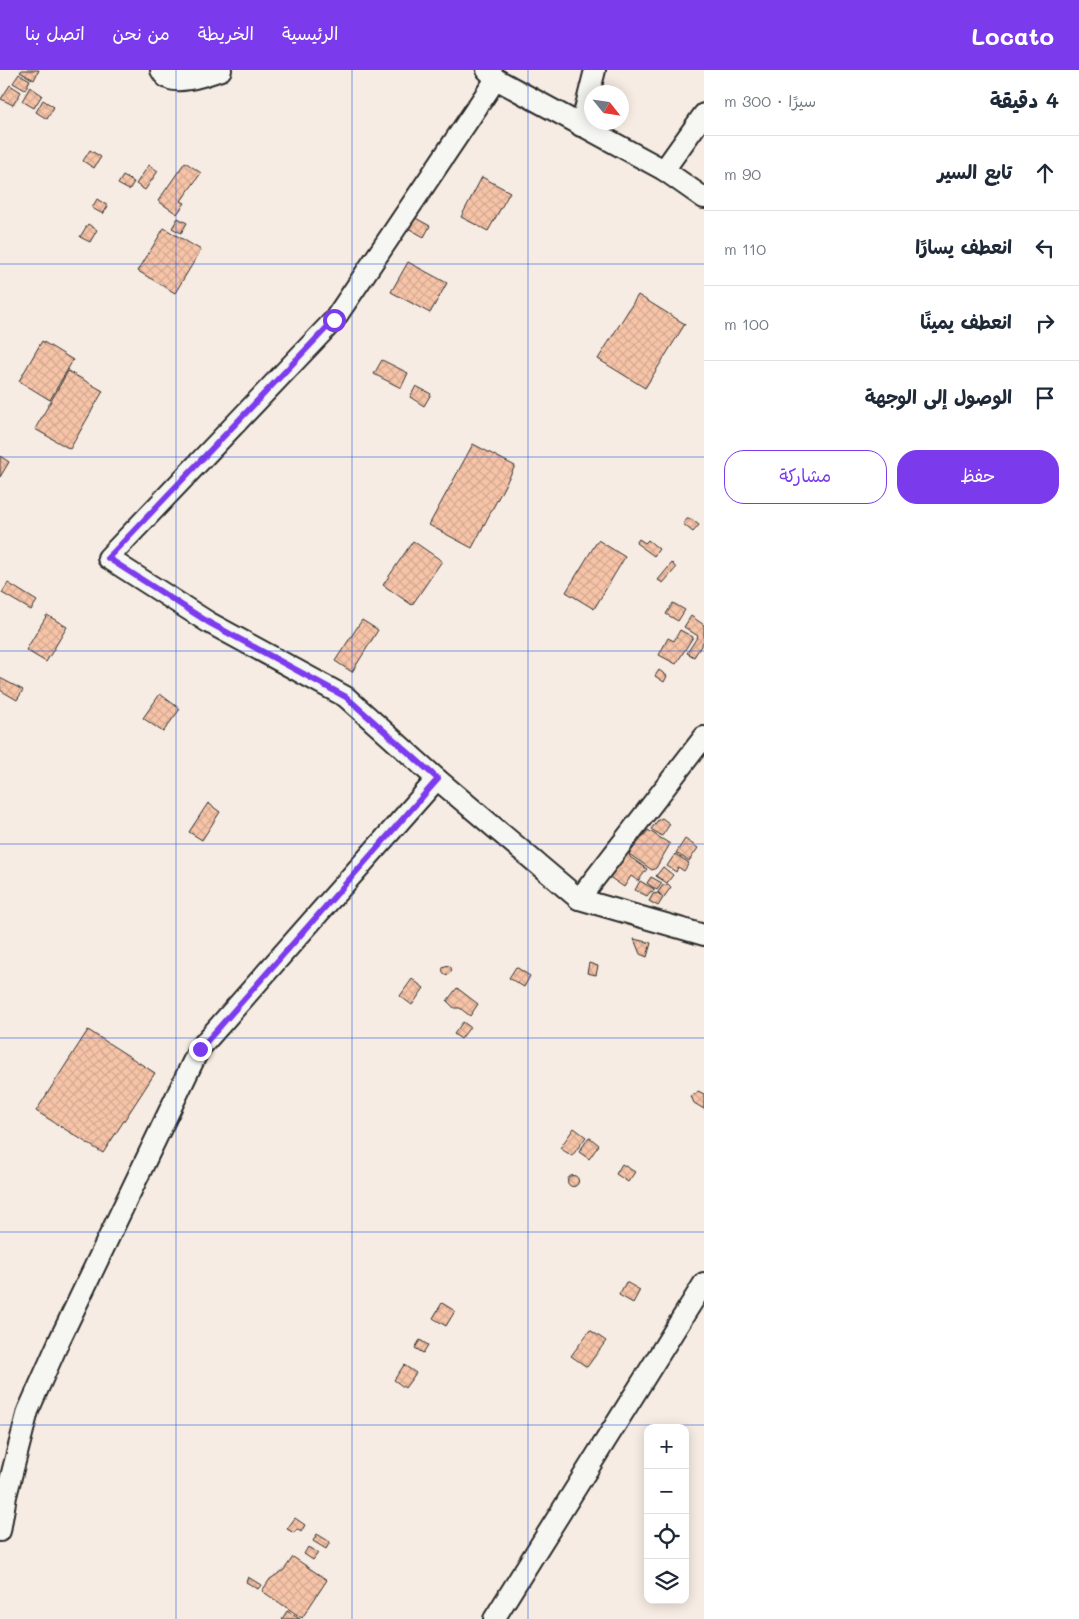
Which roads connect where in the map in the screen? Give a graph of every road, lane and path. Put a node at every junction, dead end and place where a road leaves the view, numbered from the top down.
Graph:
1 (161, 70) edge
2 (221, 70) edge
3 (595, 70) edge
4 (491, 75) edge
5 (704, 114) edge
6 (581, 126) junction
7 (664, 170) junction
8 (704, 198) edge
9 (704, 737) edge
10 (438, 779) junction
11 (579, 899) junction
12 (704, 935) edge
13 (704, 1283) edge
14 (0, 1531) edge
15 (494, 1619) edge

1 - 2 street
3 - 6 street
4 - 6 street
4 - 10 street
5 - 7 street
6 - 7 street
7 - 8 street
9 - 11 street
10 - 11 street
10 - 14 street
11 - 12 street
13 - 15 street

